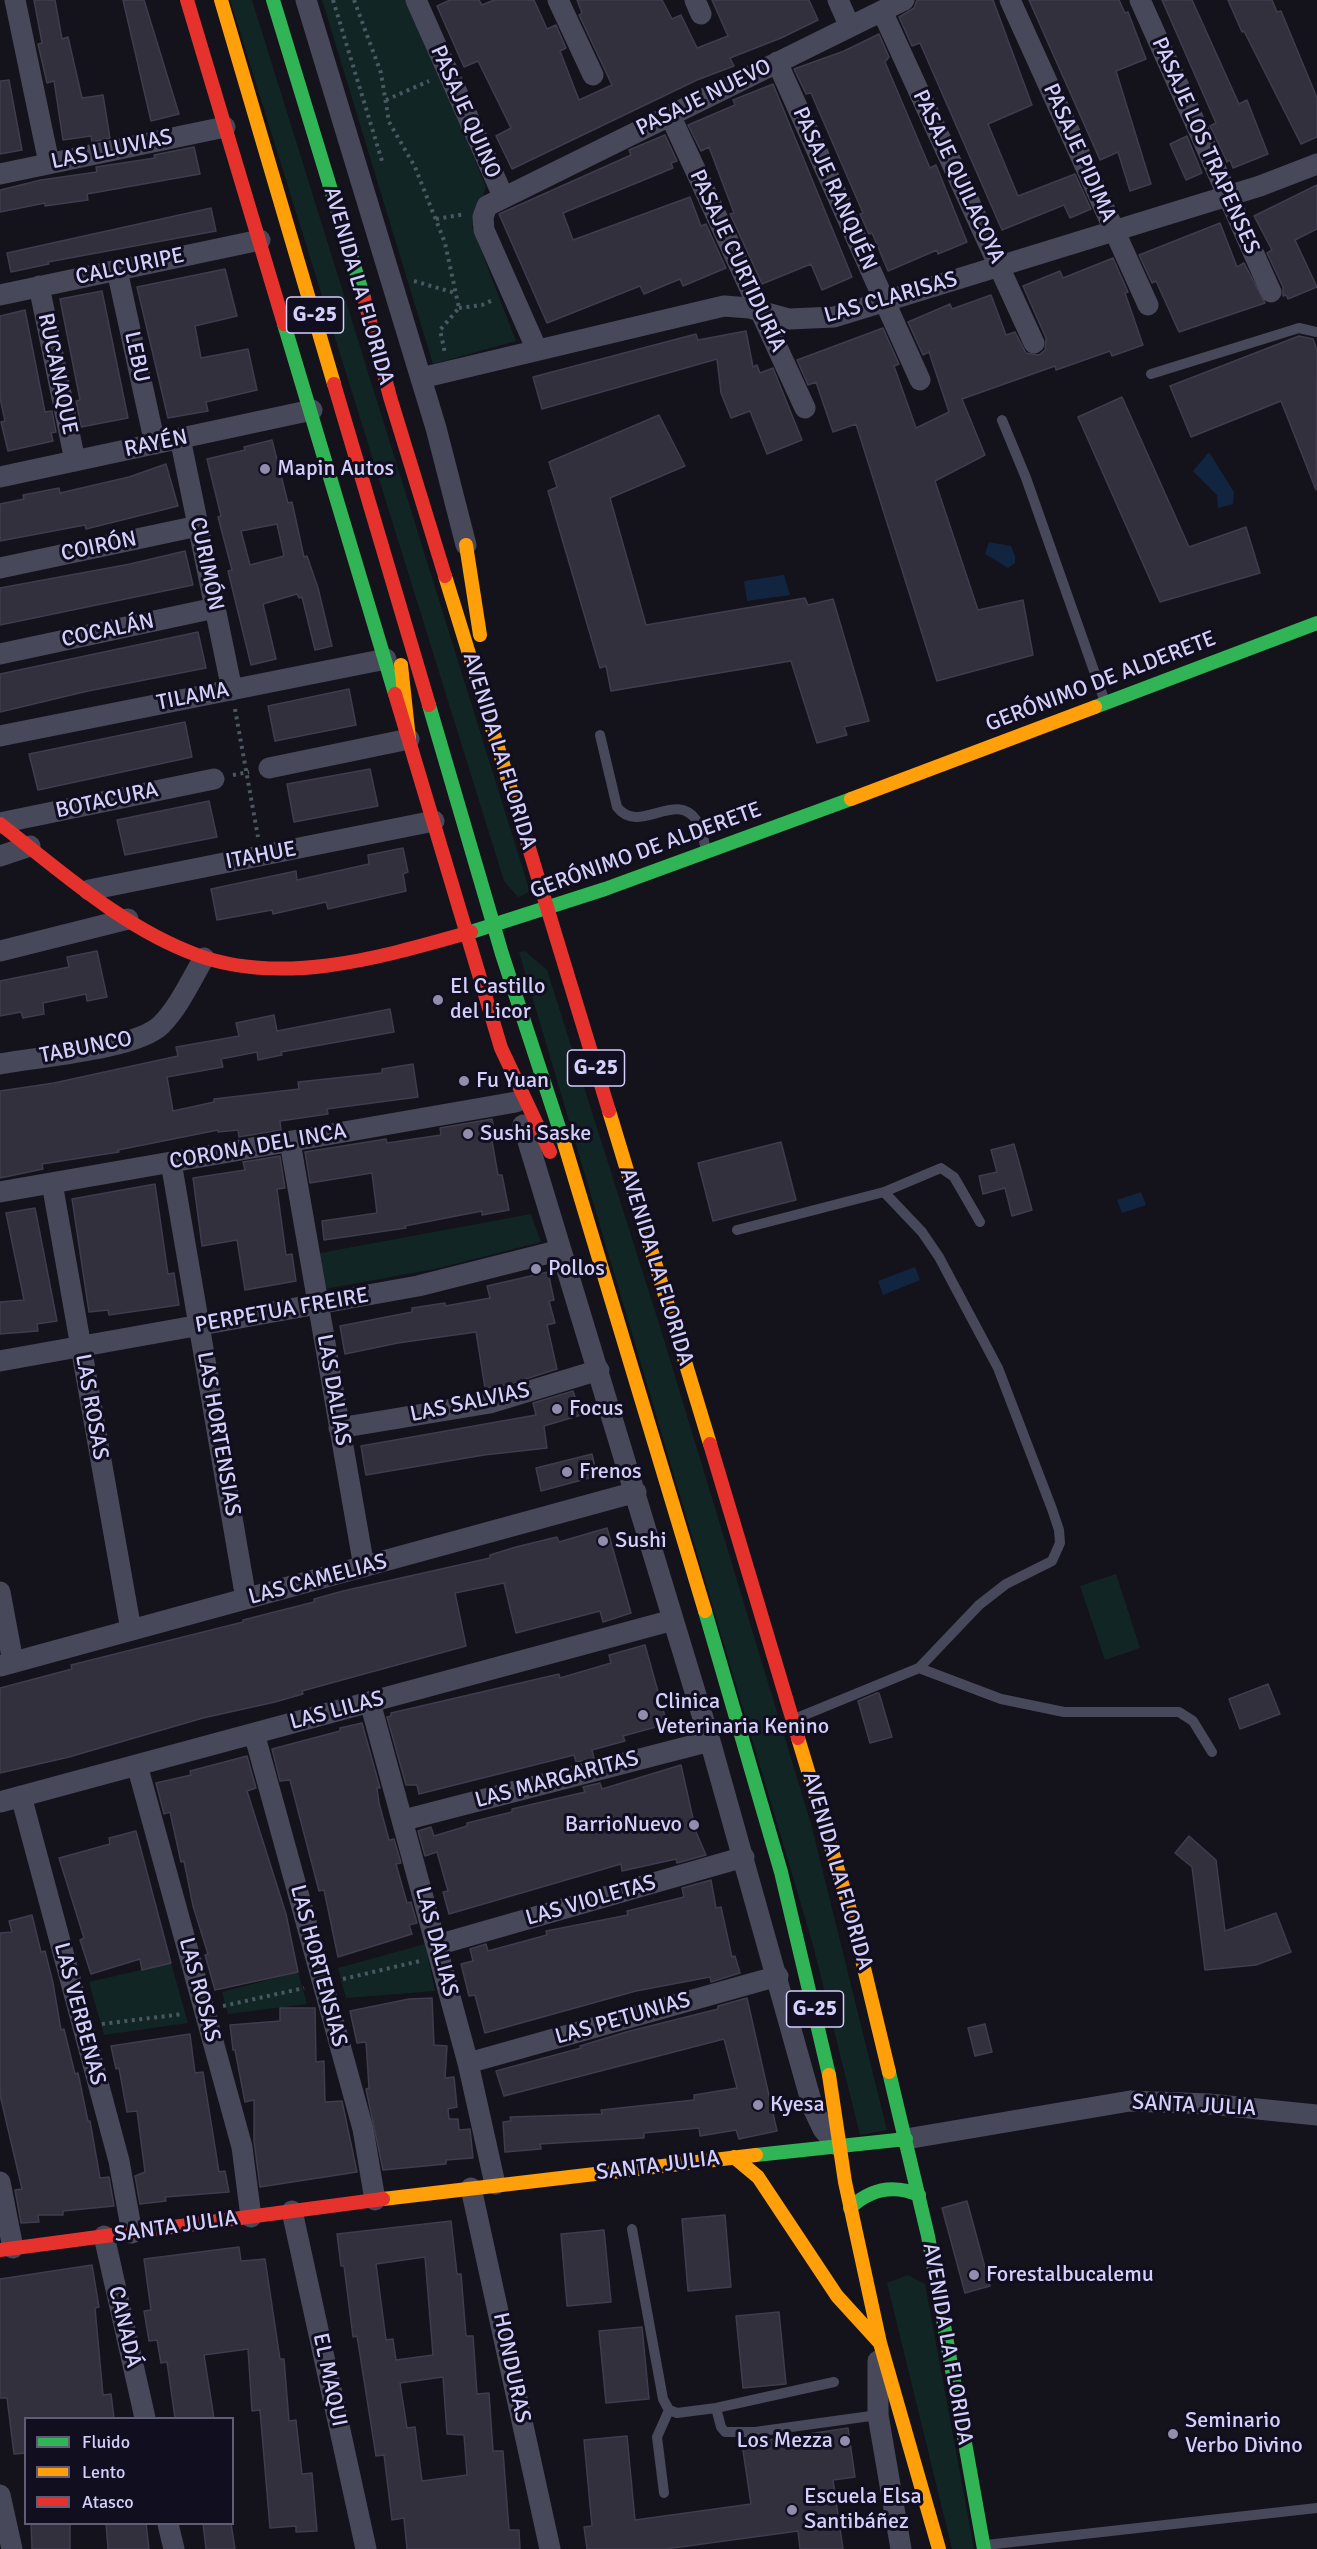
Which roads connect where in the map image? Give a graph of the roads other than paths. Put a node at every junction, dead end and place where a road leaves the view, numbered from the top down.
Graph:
1 (15, 0) edge
2 (187, 0) edge
3 (221, 0) edge
4 (273, 0) edge
5 (306, 0) edge
6 (416, 0) edge
7 (558, 0) edge
8 (838, 0) edge
9 (904, 0) edge
10 (1010, 0) edge
11 (1140, 0) edge
12 (882, 11) junction
13 (850, 27) junction
14 (777, 62) junction
15 (593, 75) dead end
16 (670, 115) junction
17 (225, 127) junction
18 (49, 163) junction
19 (1317, 164) edge
20 (0, 174) edge
21 (503, 196) junction
22 (1228, 196) junction
23 (1114, 231) junction
24 (260, 240) junction
25 (999, 266) junction
26 (117, 270) junction
27 (39, 286) junction
28 (1271, 292) dead end
29 (0, 295) edge
30 (885, 301) junction
31 (1148, 305) dead end
32 (761, 312) junction
33 (1317, 332) edge
34 (1034, 343) dead end
35 (537, 350) junction
36 (1151, 374) dead end
37 (421, 378) junction
38 (920, 380) dead end
39 (369, 383) dead end
40 (354, 387) dead end
41 (390, 396) junction
42 (342, 406) junction
43 (805, 408) dead end
44 (312, 410) junction
45 (1002, 420) dead end
46 (180, 438) junction
47 (154, 444) junction
48 (75, 461) junction
49 (0, 477) edge
50 (198, 526) junction
51 (466, 545) joint
52 (0, 568) edge
53 (390, 574) junction
54 (215, 608) junction
55 (1317, 623) edge
56 (0, 654) edge
57 (387, 659) junction
58 (232, 690) junction
59 (1106, 702) junction
60 (485, 708) junction
61 (600, 735) dead end
62 (0, 736) edge
63 (410, 739) junction
64 (269, 768) road end
65 (214, 779) road end
66 (434, 822) junction
67 (0, 823) edge
68 (30, 846) junction
69 (706, 852) junction
70 (0, 856) edge
71 (89, 890) junction
72 (549, 910) junction
73 (128, 919) junction
74 (494, 927) junction
75 (467, 935) junction
76 (0, 951) edge
77 (204, 958) junction
78 (501, 1048) junction
79 (0, 1064) edge
80 (516, 1102) junction
81 (290, 1142) junction
82 (171, 1162) junction
83 (52, 1183) junction
84 (0, 1192) edge
85 (884, 1192) junction
86 (980, 1222) dead end
87 (591, 1230) junction
88 (737, 1230) dead end
89 (561, 1250) junction
90 (318, 1305) junction
91 (199, 1326) junction
92 (81, 1347) junction
93 (0, 1361) edge
94 (599, 1370) junction
95 (339, 1428) junction
96 (636, 1492) junction
97 (728, 1509) junction
98 (679, 1525) junction
99 (721, 1527) dead end
100 (696, 1535) dead end
101 (364, 1567) junction
102 (0, 1592) edge
103 (246, 1599) junction
104 (673, 1620) junction
105 (131, 1630) junction
106 (6, 1664) edge
107 (919, 1668) junction
108 (370, 1702) junction
109 (793, 1720) junction
110 (254, 1733) junction
111 (710, 1741) junction
112 (1212, 1752) dead end
113 (136, 1765) junction
114 (21, 1796) junction
115 (0, 1802) edge
116 (404, 1820) junction
117 (744, 1857) junction
118 (439, 1951) junction
119 (778, 1976) junction
120 (468, 2063) junction
121 (1317, 2115) edge
122 (906, 2139) junction
123 (840, 2147) junction
124 (734, 2157) junction
125 (0, 2182) edge
126 (495, 2184) junction
127 (471, 2188) junction
128 (919, 2195) junction
129 (375, 2200) junction
130 (850, 2208) junction
131 (292, 2211) junction
132 (251, 2217) junction
133 (632, 2229) dead end
134 (132, 2233) junction
135 (104, 2236) junction
136 (7, 2249) edge
137 (880, 2343) junction
138 (834, 2382) dead end
139 (716, 2408) junction
140 (669, 2410) junction
141 (878, 2415) junction
142 (145, 2417) edge
143 (663, 2493) dead end
144 (0, 2495) edge
145 (1317, 2508) edge
146 (168, 2525) edge
147 (983, 2547) edge
148 (12, 2549) edge
149 (174, 2549) edge
150 (366, 2549) edge
151 (550, 2549) edge
152 (901, 2549) edge
153 (939, 2549) edge

1 - 18 street
2 - 17 main road
3 - 42 main road, G-25
4 - 41 main road, AVENIDA LA FLORIDA / G-25
5 - 37 street, AVENIDA LA FLORIDA
6 - 21 street, PASAJE QUINO
7 - 15 street
8 - 13 street
9 - 12 street, PASAJE NUEVO
10 - 23 street, PASAJE PIDIMA
11 - 22 street, PASAJE LOS TRAPENSES
12 - 13 street, PASAJE NUEVO
12 - 25 street, PASAJE QUILACOYA
13 - 14 street, PASAJE NUEVO
14 - 16 street, PASAJE NUEVO
14 - 30 street, PASAJE RANQUÉN
16 - 21 street, PASAJE NUEVO
16 - 32 street, PASAJE CURTIDURÍA
17 - 18 street, LAS LLUVIAS
17 - 24 main road
18 - 20 street, LAS LLUVIAS
19 - 22 street, LAS CLARISAS
21 - 35 street, PASAJE QUINO
22 - 23 street, LAS CLARISAS
22 - 28 street, PASAJE LOS TRAPENSES
23 - 25 street, LAS CLARISAS
23 - 31 street, PASAJE PIDIMA
24 - 26 street, CALCURIPE
24 - 44 main road
25 - 30 street, LAS CLARISAS
25 - 34 street, PASAJE QUILACOYA
26 - 27 street, CALCURIPE
26 - 47 street, LEBU
27 - 29 street, CALCURIPE
27 - 48 street, RUCANAQUE
30 - 32 street, LAS CLARISAS
30 - 38 street, PASAJE RANQUÉN
32 - 35 street, LAS CLARISAS
32 - 43 street, PASAJE CURTIDURÍA
33 - 36 lane
35 - 37 street, LAS CLARISAS
37 - 51 street, AVENIDA LA FLORIDA
39 - 41 main road
40 - 42 main road
41 - 60 main road, AVENIDA LA FLORIDA / G-25
42 - 53 main road, G-25
44 - 46 street, RAYÉN
44 - 57 main road
45 - 59 lane
46 - 47 street, RAYÉN
46 - 50 street, CURIMÓN
47 - 48 street, RAYÉN
48 - 49 street, RAYÉN
50 - 52 street, COIRÓN
50 - 54 street, CURIMÓN
51 - 60 main road
53 - 63 main road
53 - 74 main road, G-25
54 - 56 street, COCALÁN
54 - 58 street, CURIMÓN
55 - 59 main road, GERÓNIMO DE ALDERETE
57 - 58 street, TILAMA
57 - 63 main road
58 - 62 street, TILAMA
59 - 69 main road, GERÓNIMO DE ALDERETE
60 - 72 main road, AVENIDA LA FLORIDA / G-25
61 - 69 lane
63 - 64 street
63 - 66 main road
65 - 67 street, BOTACURA
66 - 71 street, ITAHUE
66 - 75 main road
67 - 68 main road, GERÓNIMO DE ALDERETE
68 - 70 street
68 - 71 main road, GERÓNIMO DE ALDERETE
69 - 72 main road, GERÓNIMO DE ALDERETE
71 - 73 main road, GERÓNIMO DE ALDERETE
72 - 74 main road, GERÓNIMO DE ALDERETE
72 - 97 main road, AVENIDA LA FLORIDA / G-25
73 - 76 street
73 - 77 main road, GERÓNIMO DE ALDERETE
74 - 75 main road, GERÓNIMO DE ALDERETE
74 - 87 main road, G-25
75 - 77 main road, GERÓNIMO DE ALDERETE
75 - 78 main road
77 - 79 street, TABUNCO
78 - 80 street
78 - 87 main road
80 - 81 street, CORONA DEL INCA
80 - 89 street
81 - 82 street, CORONA DEL INCA
81 - 90 street, LAS DALIAS
82 - 83 street, CORONA DEL INCA
82 - 91 street, LAS HORTENSIAS
83 - 84 street, CORONA DEL INCA
83 - 92 street, LAS ROSAS
85 - 86 lane
85 - 88 lane
85 - 107 lane
87 - 98 main road, G-25
89 - 90 street, PERPETUA FREIRE
89 - 94 street
90 - 91 street, PERPETUA FREIRE
90 - 95 street, LAS DALIAS
91 - 92 street, PERPETUA FREIRE
91 - 103 street, LAS HORTENSIAS
92 - 93 street, PERPETUA FREIRE
92 - 105 street, LAS ROSAS
94 - 95 street, LAS SALVIAS
94 - 96 street
95 - 101 street, LAS DALIAS
96 - 101 street, LAS CAMELIAS
96 - 104 street
97 - 99 main road
97 - 109 main road, AVENIDA LA FLORIDA / G-25
98 - 100 main road
98 - 123 main road, G-25
101 - 103 street, LAS CAMELIAS
102 - 106 street
103 - 105 street, LAS CAMELIAS
104 - 108 street, LAS LILAS
104 - 111 street
105 - 106 street, LAS CAMELIAS
107 - 109 lane
107 - 112 lane
108 - 110 street, LAS LILAS
108 - 116 street, LAS DALIAS
109 - 122 main road, AVENIDA LA FLORIDA / G-25
110 - 113 street, LAS LILAS
110 - 129 street, LAS HORTENSIAS
111 - 116 street, LAS MARGARITAS
111 - 117 street
113 - 114 street, LAS LILAS
113 - 132 street, LAS ROSAS
114 - 115 street, LAS LILAS
114 - 134 street, LAS VERBENAS
116 - 118 street, LAS DALIAS
117 - 118 street, LAS VIOLETAS
117 - 119 street
118 - 120 street, LAS DALIAS
119 - 120 street, LAS PETUNIAS
119 - 123 street
120 - 126 street, LAS DALIAS
121 - 122 street, SANTA JULIA
122 - 123 main road, SANTA JULIA
122 - 128 main road, AVENIDA LA FLORIDA / G-25
123 - 124 main road, SANTA JULIA
123 - 130 main road, G-25
124 - 126 main road, SANTA JULIA
124 - 137 main road
125 - 136 street
126 - 127 main road, SANTA JULIA
127 - 129 main road, SANTA JULIA
127 - 151 street, HONDURAS
128 - 130 main road
128 - 147 main road, AVENIDA LA FLORIDA / G-25
129 - 131 main road, SANTA JULIA
130 - 137 main road, G-25
131 - 132 main road, SANTA JULIA
131 - 150 street, EL MAQUI
132 - 134 main road, SANTA JULIA
133 - 140 lane
134 - 135 main road, SANTA JULIA
135 - 136 main road, SANTA JULIA
135 - 142 street, CANADÁ
137 - 141 street
137 - 153 main road, G-25
138 - 139 lane
139 - 140 lane
139 - 141 lane
140 - 143 lane
141 - 152 street
144 - 148 street
145 - 147 lane
146 - 149 street

